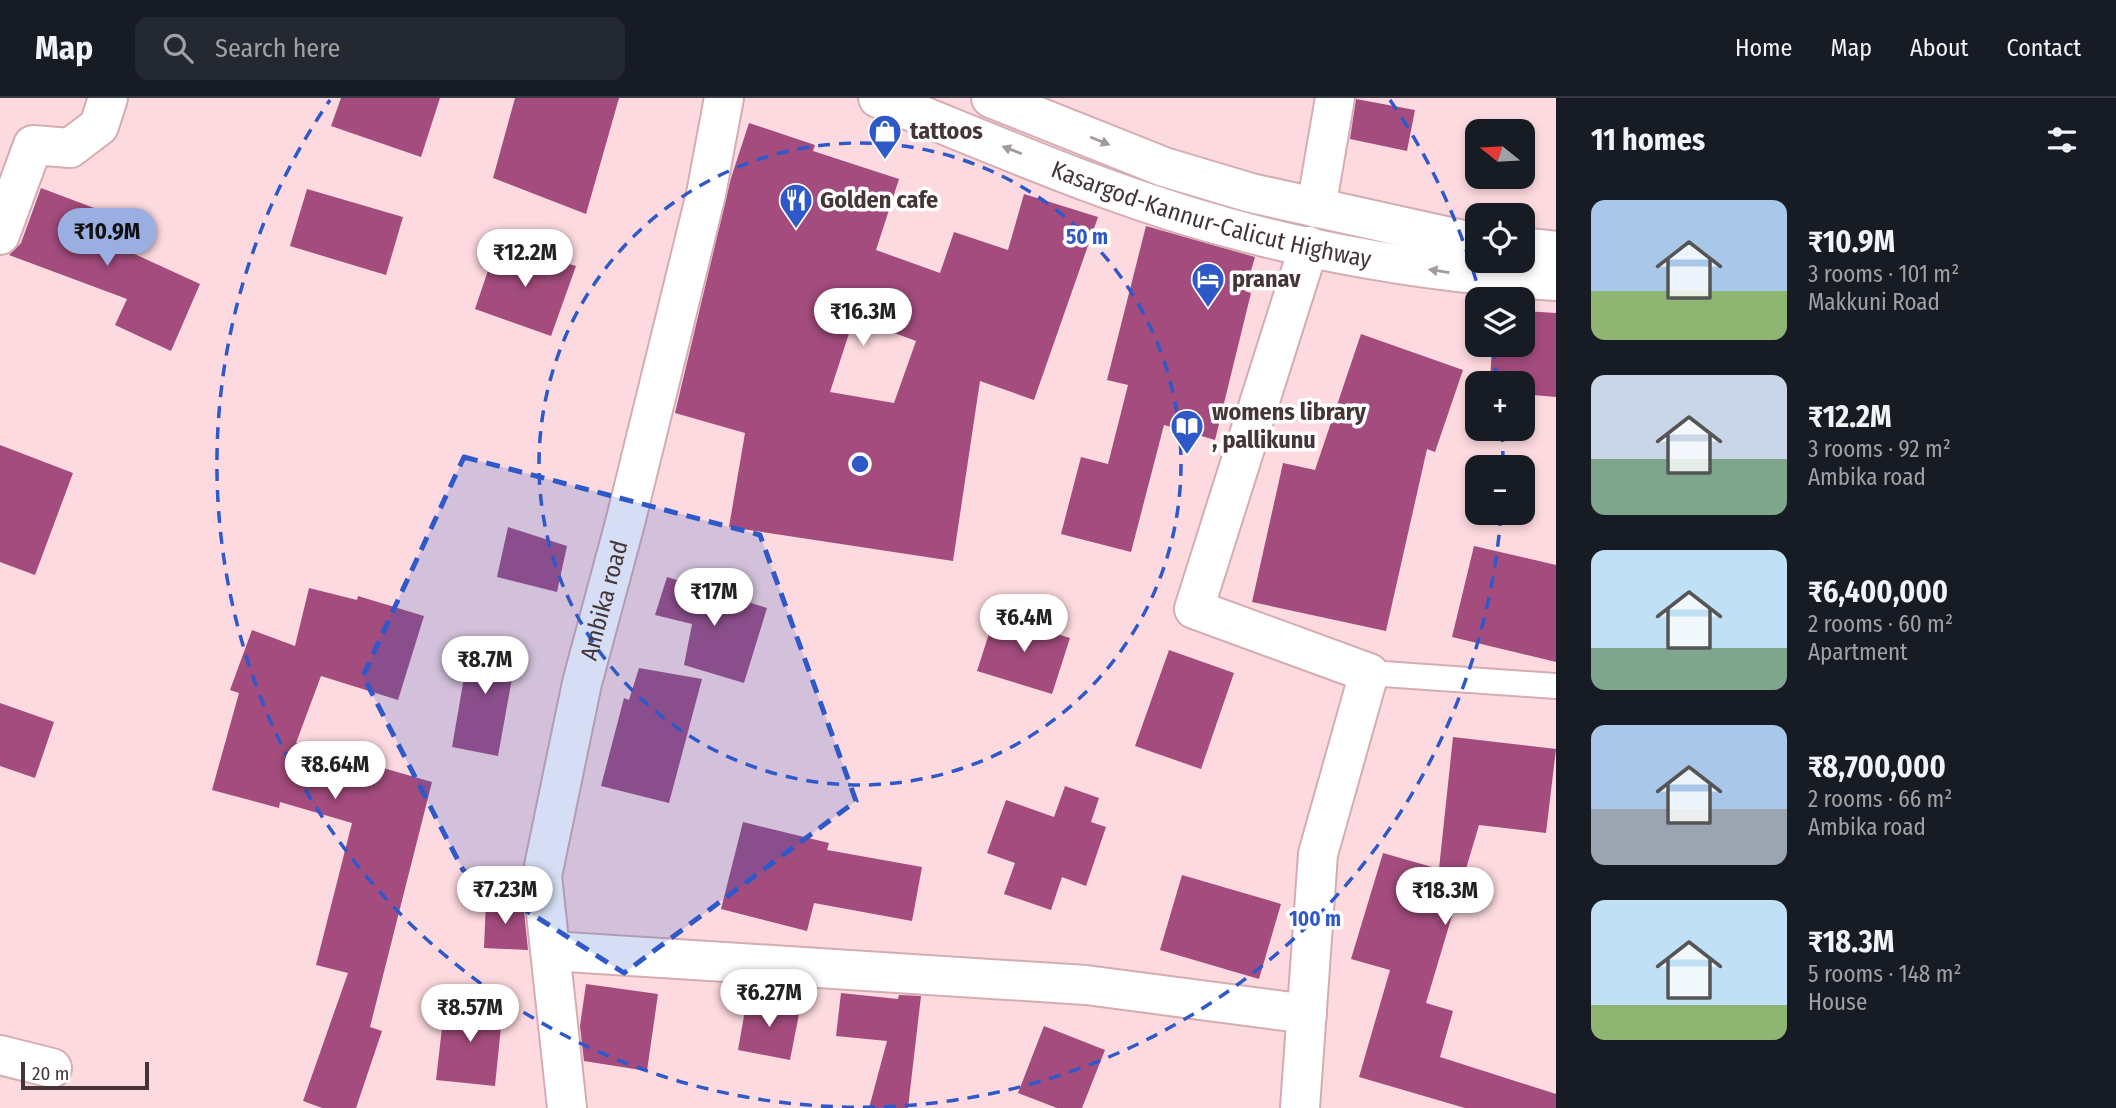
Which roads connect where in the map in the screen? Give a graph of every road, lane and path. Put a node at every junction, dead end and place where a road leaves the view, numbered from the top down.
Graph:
1 (108, 98) edge
2 (724, 98) edge
3 (878, 98) edge
4 (991, 98) edge
5 (1335, 98) edge
6 (1316, 208) junction
7 (0, 235) edge
8 (1465, 240) edge
9 (1309, 246) junction
10 (1535, 249) edge
11 (1556, 251) edge
12 (1556, 281) edge
13 (1368, 673) junction
14 (1556, 686) edge
15 (551, 951) junction
16 (1307, 1013) junction
17 (0, 1055) edge
18 (52, 1068) dead end
19 (567, 1108) edge
20 (1300, 1108) edge

1 - 7 main road
2 - 15 main road, Ambika road
9 -> 3 main road, Kasargod-Kannur-Calicut Highway
4 -> 6 main road, Kasargod-Kannur-Calicut Highway
5 - 6 main road
6 - 8 main road, Kasargod-Kannur-Calicut Highway
12 -> 9 main road, Kasargod-Kannur-Calicut Highway
9 - 13 main road
10 - 11 main road
13 - 14 lane
13 - 16 main road
15 - 16 main road
15 - 19 main road, Ambika road
16 - 20 main road
17 - 18 main road

